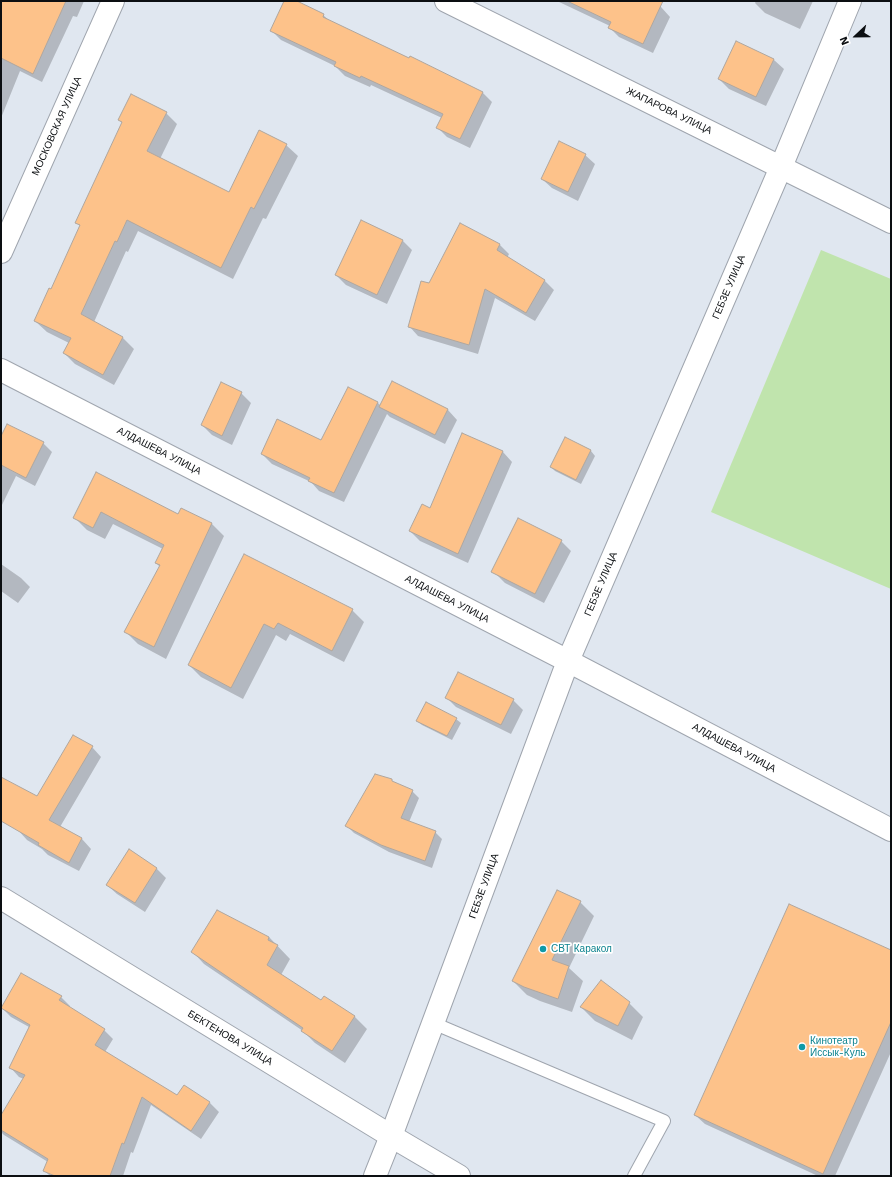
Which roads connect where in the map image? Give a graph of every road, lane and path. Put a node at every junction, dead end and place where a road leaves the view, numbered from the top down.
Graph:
1 (113, 1) edge
2 (446, 1) edge
3 (850, 1) edge
4 (781, 166) junction
5 (891, 222) edge
6 (1, 252) edge
7 (1, 370) edge
8 (568, 661) junction
9 (891, 830) edge
10 (1, 898) edge
11 (433, 1023) junction
12 (391, 1136) junction
13 (374, 1176) edge
14 (459, 1176) edge
15 (634, 1176) edge

1 - 6 street, МОСКОВСКАЯ УЛИЦА
2 - 4 street, ЖАПАРОВА УЛИЦА
3 - 4 street, ГЕБЗЕ УЛИЦА
4 - 5 street, ЖАПАРОВА УЛИЦА
4 - 8 street, ГЕБЗЕ УЛИЦА
7 - 8 street, АЛДАШЕВА УЛИЦА
8 - 9 street, АЛДАШЕВА УЛИЦА
8 - 11 street, ГЕБЗЕ УЛИЦА
10 - 12 street, БЕКТЕНОВА УЛИЦА
11 - 12 street, ГЕБЗЕ УЛИЦА
11 - 15 lane
12 - 13 street, ГЕБЗЕ УЛИЦА
12 - 14 street, БЕКТЕНОВА УЛИЦА

